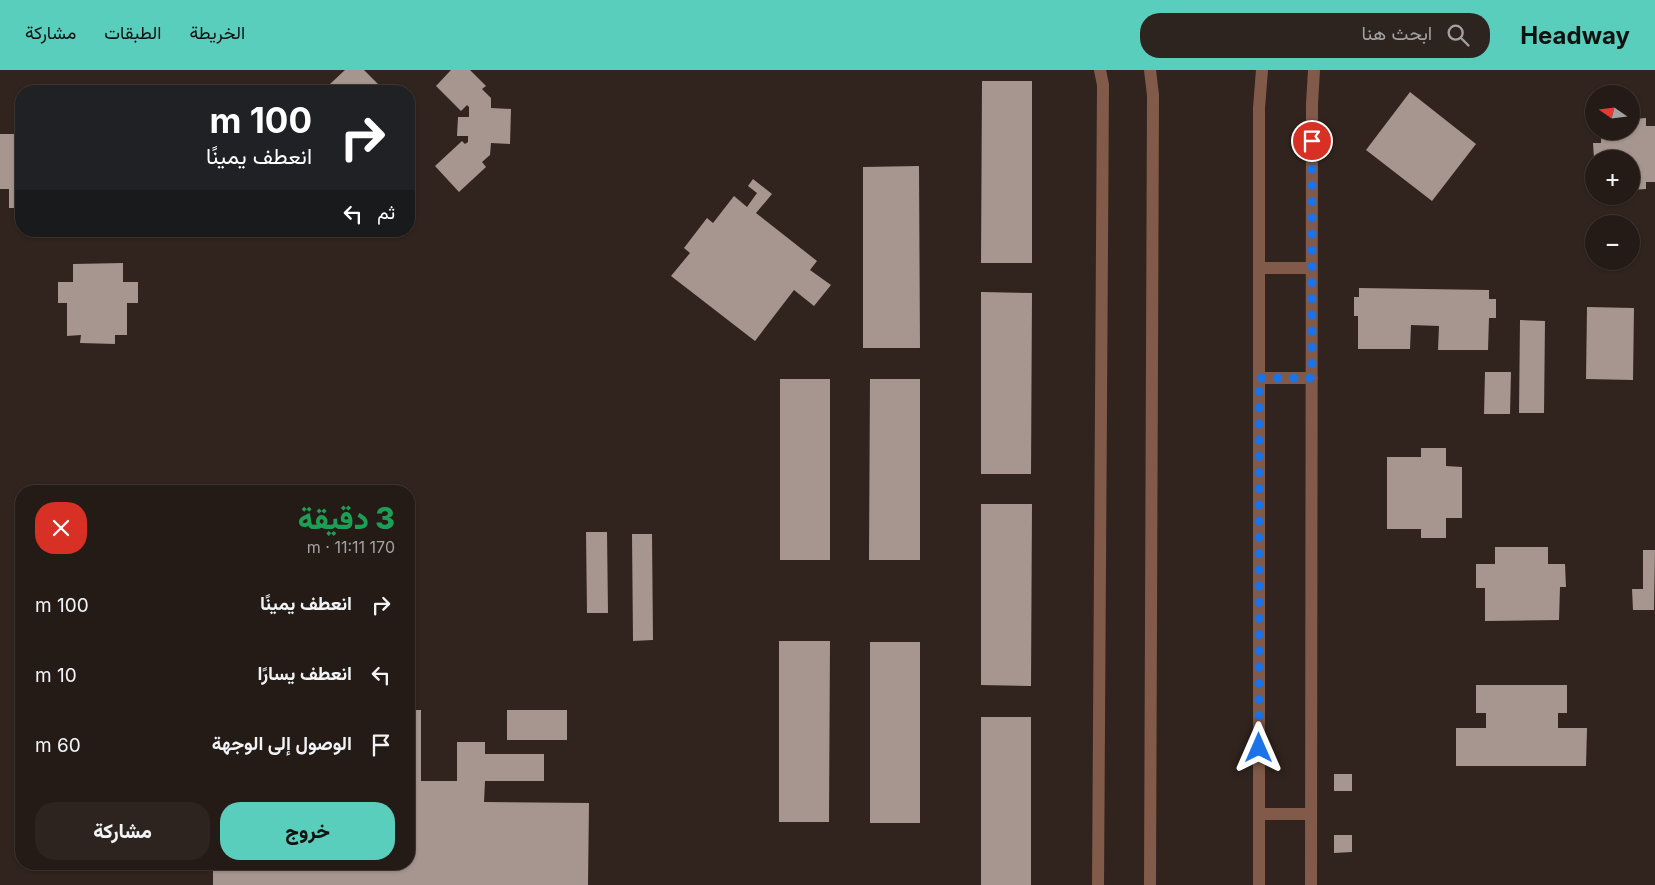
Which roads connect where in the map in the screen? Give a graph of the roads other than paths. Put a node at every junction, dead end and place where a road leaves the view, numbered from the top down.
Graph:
1 (1100, 70) edge
2 (1150, 70) edge
3 (1262, 70) edge
4 (1314, 70) edge
5 (1259, 268) junction
6 (1312, 268) junction
7 (1259, 378) junction
8 (1312, 378) junction
9 (1259, 814) junction
10 (1311, 814) junction
11 (1098, 885) edge
12 (1150, 885) edge
13 (1258, 885) edge
14 (1312, 885) edge

1 - 11 street
2 - 12 street
3 - 5 street
4 - 6 street
5 - 6 street
5 - 7 street
6 - 8 street
7 - 8 street
7 - 9 street
8 - 10 street
9 - 10 street
9 - 13 street
10 - 14 street

